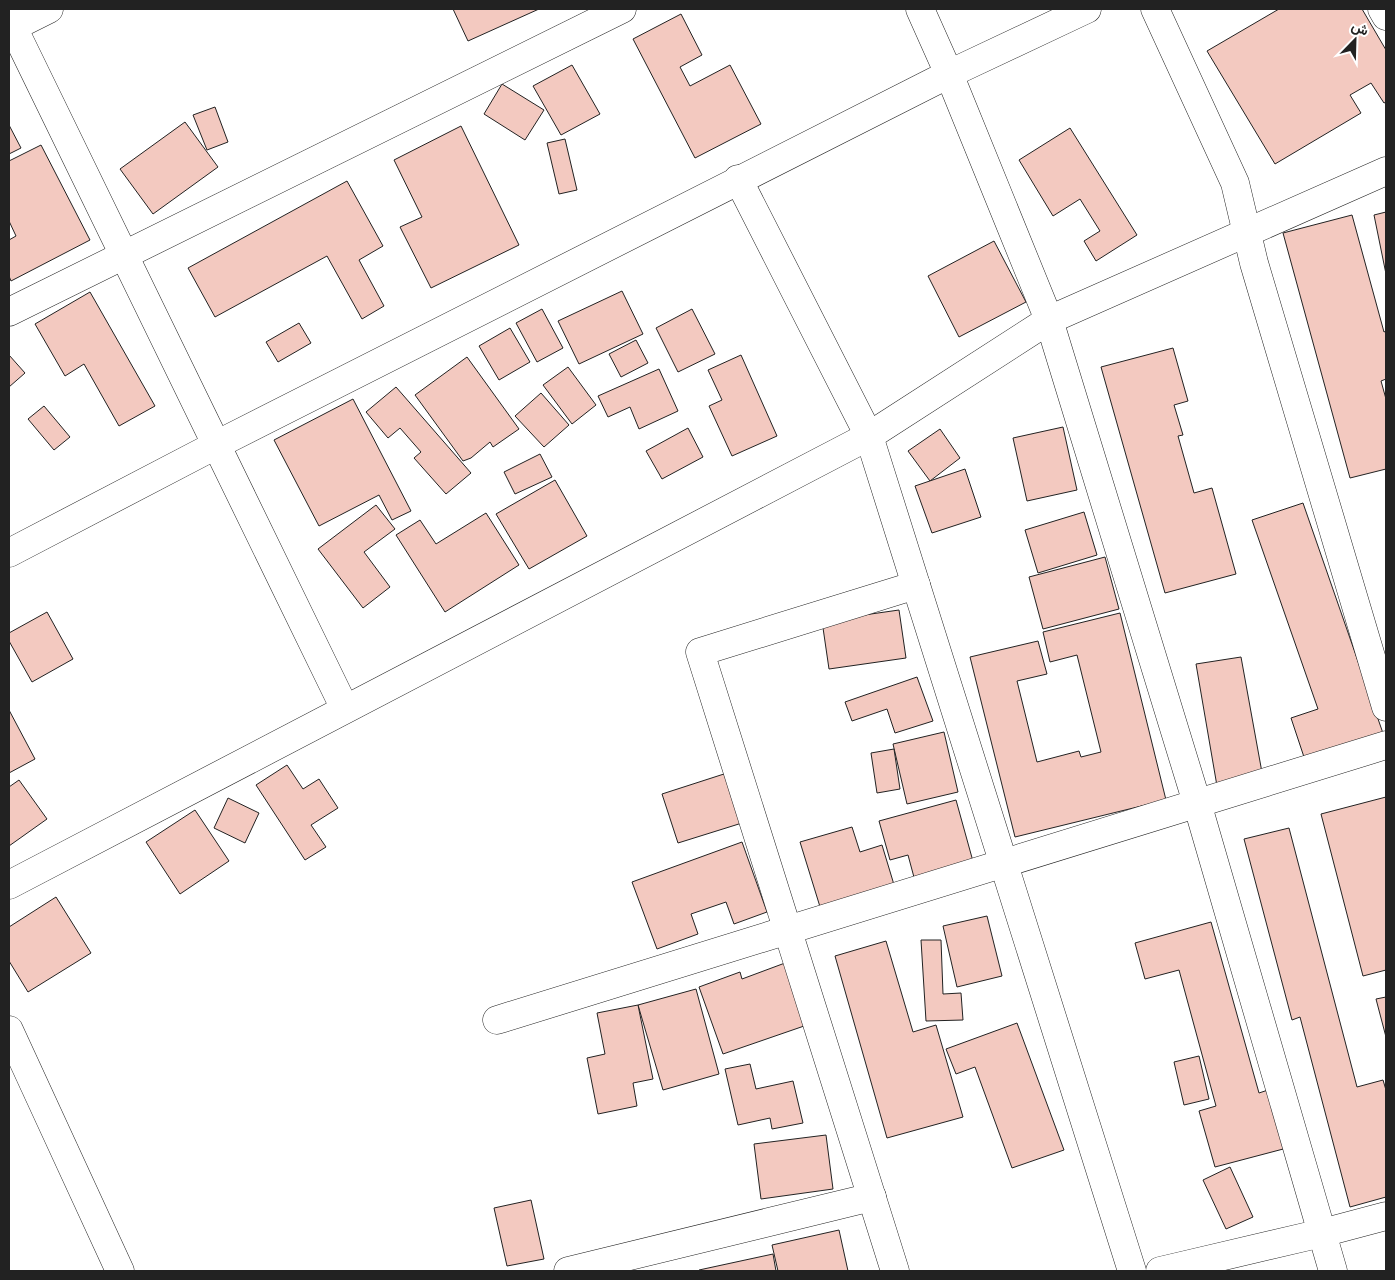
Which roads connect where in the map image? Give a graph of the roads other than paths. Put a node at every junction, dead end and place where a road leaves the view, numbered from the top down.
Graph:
1 (49, 9) edge
2 (622, 9) edge
3 (920, 9) edge
4 (1087, 9) edge
5 (1155, 9) edge
6 (1382, 9) edge
7 (1386, 16) edge
8 (10, 25) edge
9 (949, 74) junction
10 (1386, 170) edge
11 (738, 180) junction
12 (1247, 233) junction
13 (124, 254) junction
14 (9, 312) edge
15 (1049, 320) junction
16 (869, 436) junction
17 (216, 445) junction
18 (9, 554) edge
19 (916, 585) junction
20 (1386, 707) edge
21 (345, 709) junction
22 (1386, 745) edge
23 (1197, 803) junction
24 (1003, 864) junction
25 (9, 885) edge
26 (788, 930) junction
27 (497, 1020) dead end
28 (9, 1030) edge
29 (872, 1197) junction
30 (1386, 1216) edge
31 (1322, 1233) junction
32 (120, 1271) edge
33 (568, 1271) edge
34 (895, 1271) edge
35 (1132, 1271) edge
36 (1160, 1271) edge
37 (1333, 1271) edge

1 - 8 street
2 - 13 street
3 - 9 street
4 - 9 street
5 - 12 street
6 - 7 street
8 - 13 street
9 - 11 street
9 - 15 street
10 - 12 street
11 - 16 street
11 - 17 street
12 - 15 street
12 - 20 street
13 - 14 street
13 - 17 street
15 - 16 street
15 - 23 street
16 - 19 street
16 - 21 street
17 - 18 street
17 - 21 street
19 - 24 street
19 - 26 street
21 - 25 street
22 - 23 street
23 - 24 street
23 - 31 street
24 - 26 street
24 - 35 street
26 - 27 street
26 - 29 street
28 - 32 street
29 - 33 street
29 - 34 street
30 - 31 street
31 - 36 street
31 - 37 street

